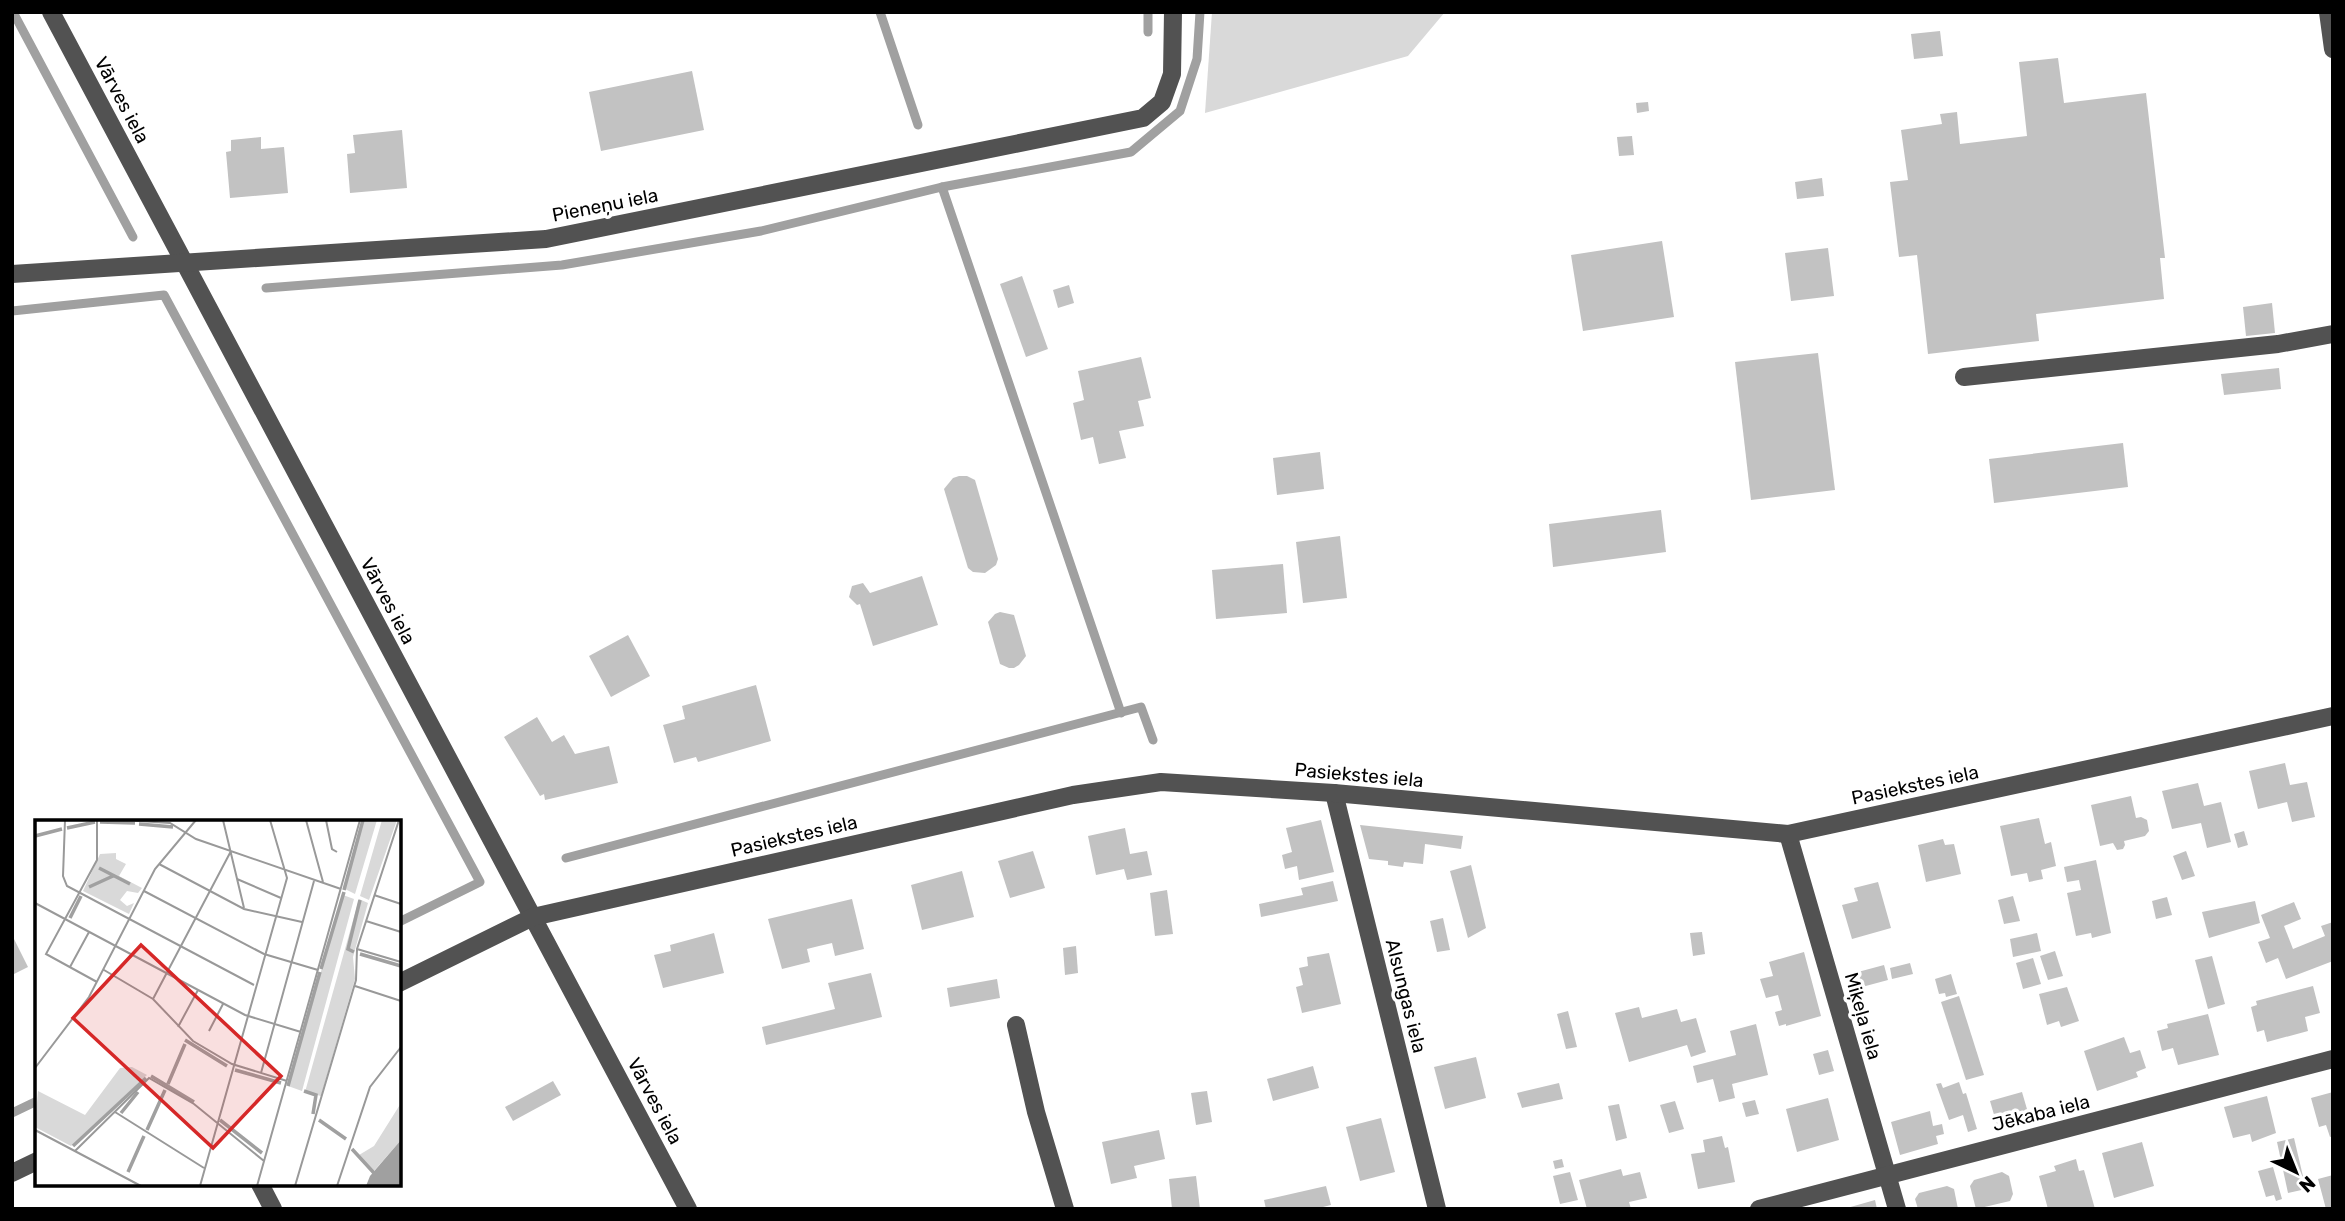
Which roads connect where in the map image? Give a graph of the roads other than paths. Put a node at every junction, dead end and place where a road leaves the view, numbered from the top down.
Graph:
1 (51, 12) edge
2 (1173, 12) edge
3 (2328, 12) edge
4 (2333, 49) edge
5 (184, 262) junction
6 (12, 274) edge
7 (2333, 334) edge
8 (1964, 377) dead end
9 (2333, 716) edge
10 (1334, 793) junction
11 (1788, 834) junction
12 (533, 917) junction
13 (401, 982) edge
14 (1016, 1025) dead end
15 (2333, 1059) edge
16 (35, 1162) edge
17 (12, 1173) edge
18 (1887, 1174) junction
19 (261, 1186) edge
20 (273, 1209) edge
21 (688, 1209) edge
22 (1065, 1209) edge
23 (1437, 1209) edge
24 (1759, 1209) edge
25 (1897, 1209) edge

1 - 5 street, Vārves iela
2 - 5 street, Pieneņu iela
3 - 4 street
5 - 6 street, Pieneņu iela
5 - 12 street, Vārves iela
7 - 8 street
9 - 11 street, Pasiekstes iela
10 - 11 street, Pasiekstes iela
10 - 12 street, Pasiekstes iela
10 - 23 street, Alsungas iela
11 - 18 street, Miķeļa iela
12 - 13 street, Pasiekstes iela
12 - 21 street, Vārves iela
14 - 22 street
15 - 18 street, Jēkaba iela
16 - 17 street
18 - 24 street, Jēkaba iela
18 - 25 street, Miķeļa iela
19 - 20 street

